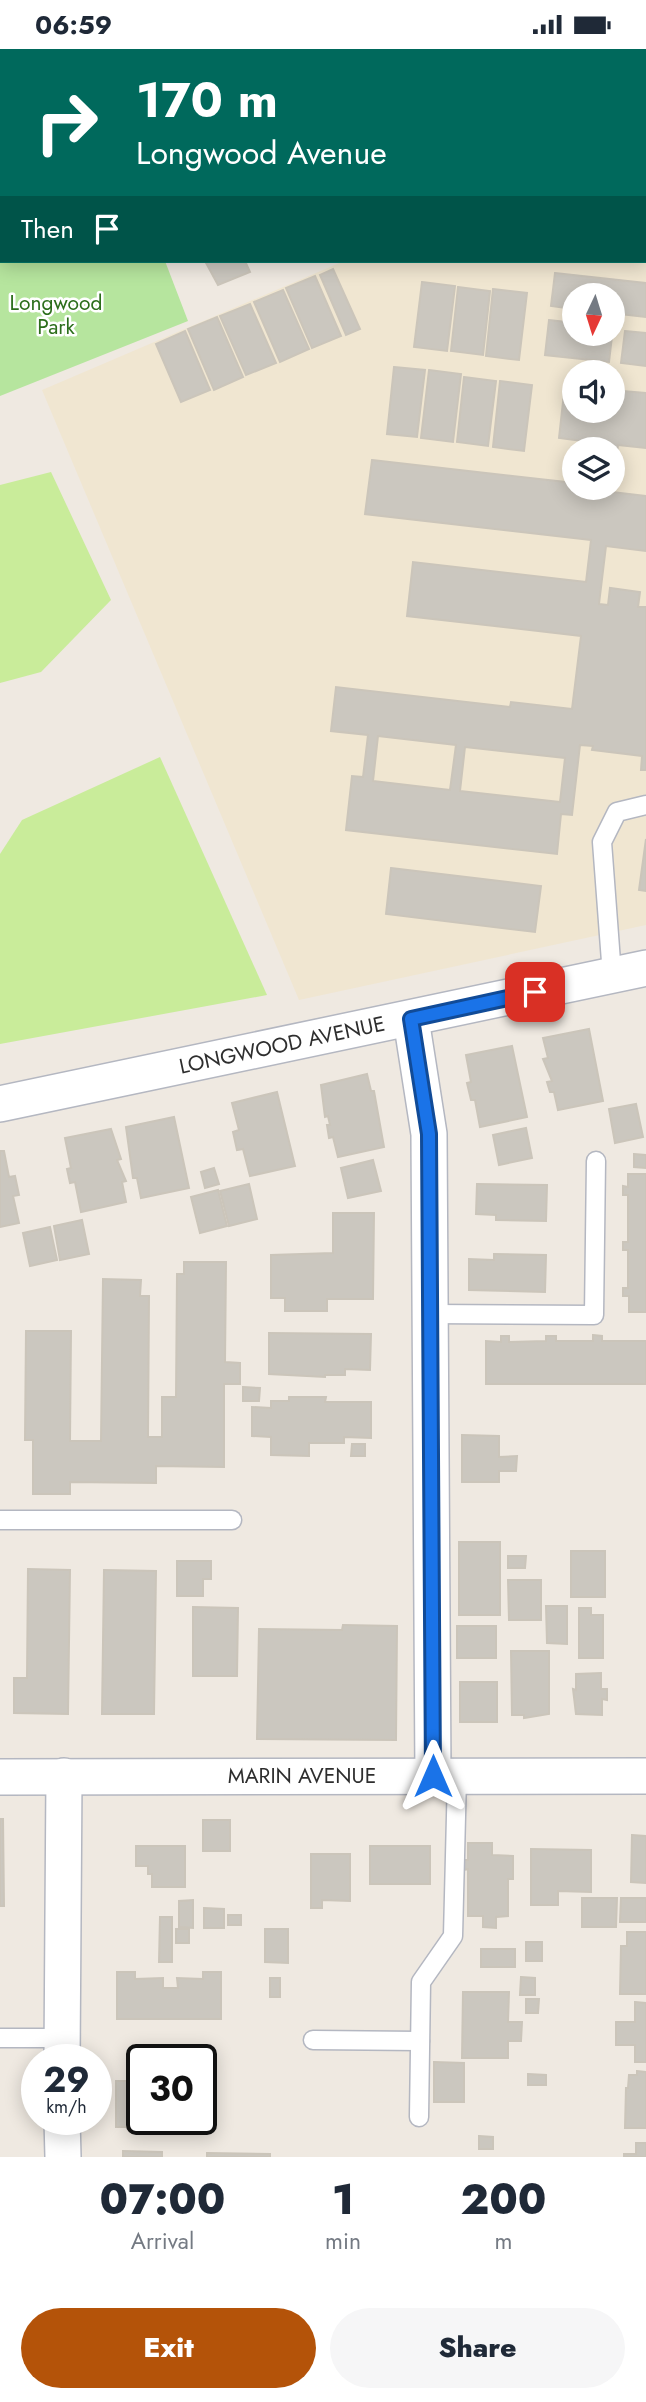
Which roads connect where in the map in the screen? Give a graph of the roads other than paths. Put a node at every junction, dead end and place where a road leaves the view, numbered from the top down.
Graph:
1 (646, 805) edge
2 (646, 968) edge
3 (612, 975) junction
4 (411, 1019) junction
5 (0, 1104) edge
6 (596, 1161) dead end
7 (430, 1314) junction
8 (0, 1520) edge
9 (232, 1520) dead end
10 (64, 1776) junction
11 (445, 1776) junction
12 (646, 1776) edge
13 (0, 1777) edge
14 (0, 2038) edge
15 (313, 2040) dead end
16 (420, 2041) junction
17 (34, 2044) edge
18 (62, 2044) edge
19 (419, 2117) dead end
20 (62, 2135) edge
21 (62, 2157) edge

1 - 3 lane
2 - 3 street, LONGWOOD AVENUE
3 - 4 street, LONGWOOD AVENUE
4 - 5 street, LONGWOOD AVENUE
4 - 7 street
6 - 7 lane
7 - 11 street
8 - 9 lane
10 - 11 street, MARIN AVENUE
10 - 13 street, MARIN AVENUE
10 - 18 street
11 - 12 street, MARIN AVENUE
11 - 16 lane
14 - 17 lane
15 - 16 lane
16 - 19 lane
20 - 21 street

